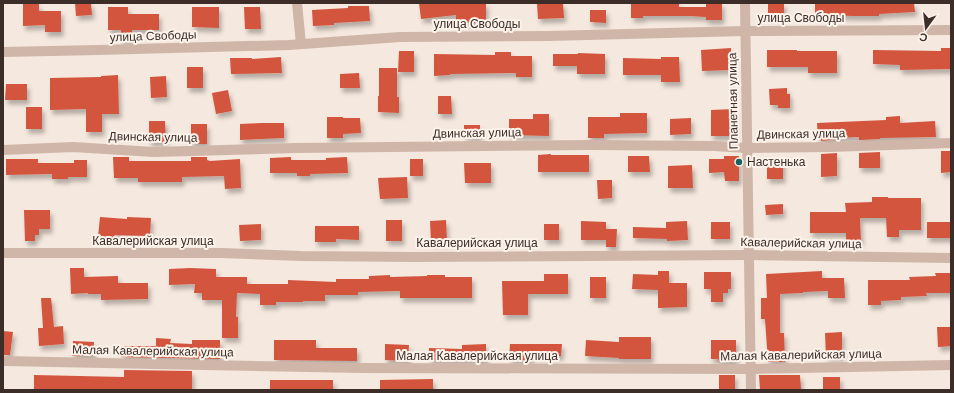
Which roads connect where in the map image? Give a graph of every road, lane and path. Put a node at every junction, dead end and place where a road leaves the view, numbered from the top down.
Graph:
1 (297, 3) edge
2 (745, 3) edge
3 (951, 30) edge
4 (745, 31) junction
5 (301, 44) junction
6 (3, 52) edge
7 (951, 143) edge
8 (747, 148) junction
9 (3, 150) edge
10 (3, 253) edge
11 (749, 255) junction
12 (951, 258) edge
13 (3, 361) edge
14 (951, 365) edge
15 (751, 369) junction
16 (751, 390) edge

1 - 5 street
2 - 4 street, Планетная улица
3 - 4 street, улица Свободы
4 - 5 street, улица Свободы
4 - 8 street, Планетная улица
5 - 6 street, улица Свободы
7 - 8 street, Двинская улица
8 - 9 street, Двинская улица
8 - 11 street, Планетная улица
10 - 11 street, Кавалерийская улица
11 - 12 street, Кавалерийская улица
11 - 15 street, Планетная улица
13 - 15 street, Малая Кавалерийская улица
14 - 15 street, Малая Кавалерийская улица
15 - 16 street, Планетная улица

